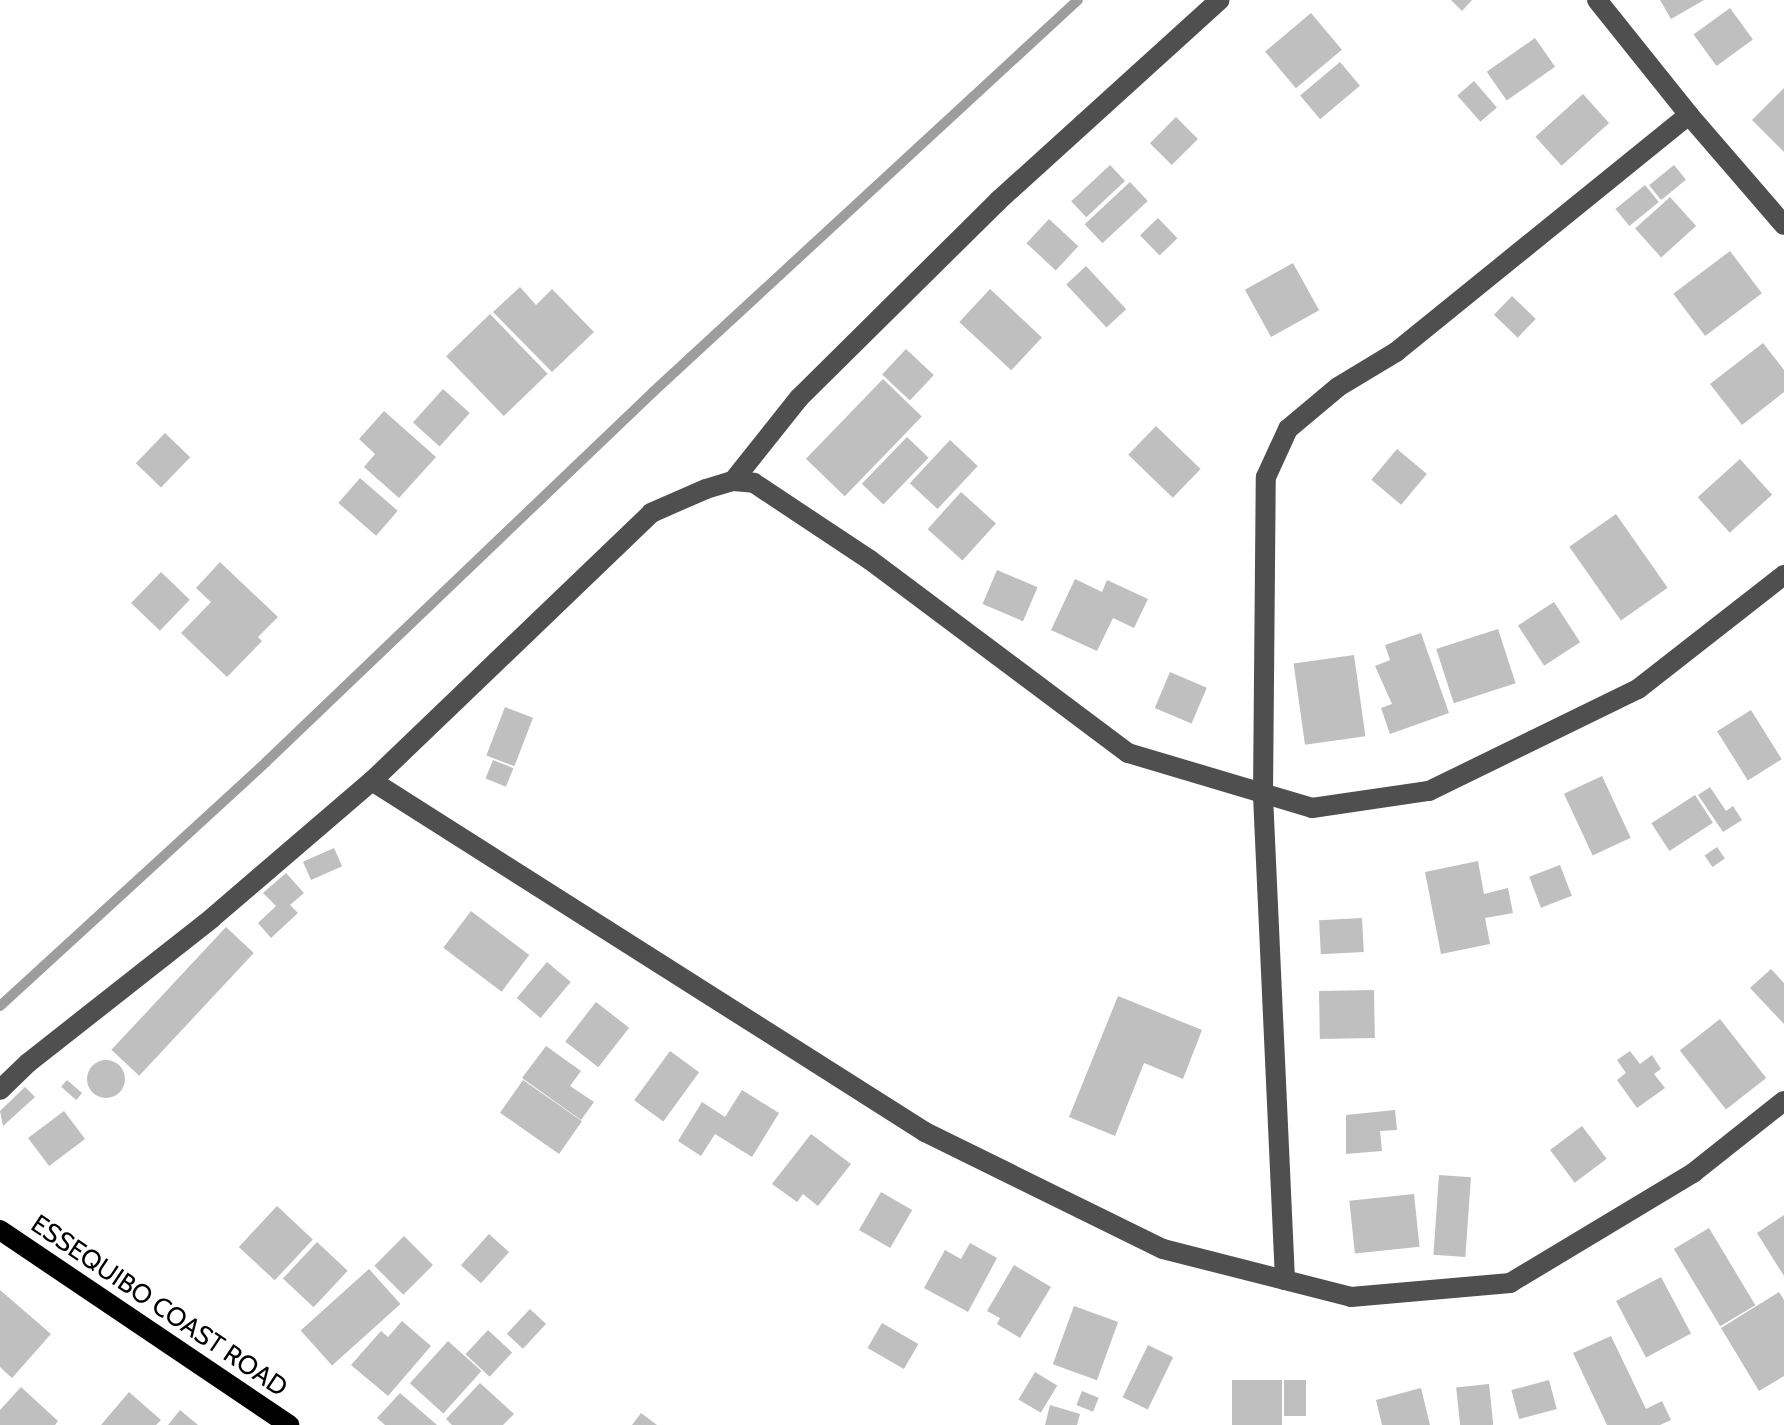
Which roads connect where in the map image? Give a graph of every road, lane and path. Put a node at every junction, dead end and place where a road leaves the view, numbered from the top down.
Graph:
1 (1220, 0) edge
2 (1597, 0) edge
3 (1689, 115) junction
4 (1784, 225) edge
5 (733, 481) junction
6 (1784, 575) edge
7 (372, 781) junction
8 (1263, 794) junction
9 (0, 1090) edge
10 (1784, 1101) edge
11 (0, 1230) edge
12 (1285, 1280) junction
13 (289, 1425) edge

1 - 5 street
2 - 3 street
3 - 4 street
3 - 8 street
5 - 7 street
5 - 8 street
6 - 8 street
7 - 9 street
7 - 12 street
8 - 12 street
10 - 12 street
11 - 13 main road, ESSEQUIBO COAST ROAD

